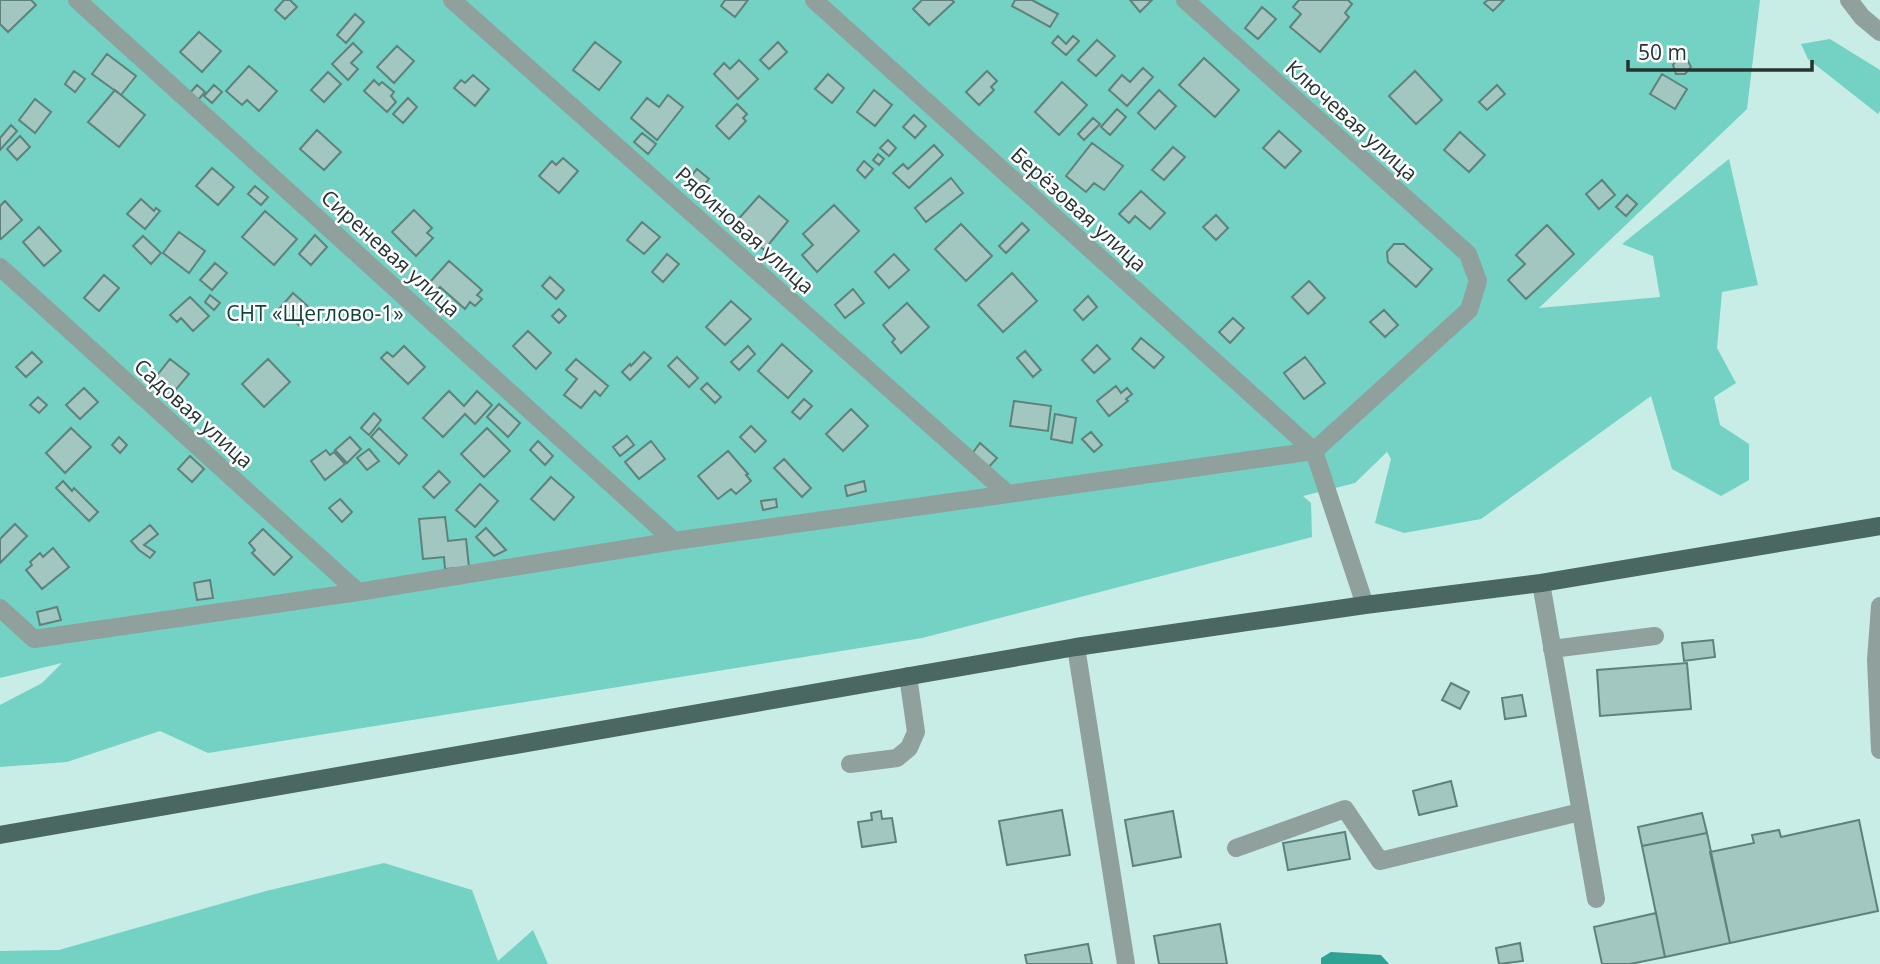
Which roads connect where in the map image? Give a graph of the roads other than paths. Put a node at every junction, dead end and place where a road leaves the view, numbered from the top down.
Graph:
1 (77, 0) edge
2 (452, 0) edge
3 (814, 0) edge
4 (1185, 0) edge
5 (1849, 0) edge
6 (1880, 32) edge
7 (0, 267) edge
8 (1314, 451) junction
9 (1007, 494) junction
10 (1880, 526) edge
11 (674, 541) junction
12 (1541, 583) junction
13 (358, 592) junction
14 (1365, 605) junction
15 (1880, 606) edge
16 (0, 608) edge
17 (1655, 636) dead end
18 (1076, 647) junction
19 (1552, 649) junction
20 (908, 676) junction
21 (1880, 750) edge
22 (850, 764) dead end
23 (1580, 812) junction
24 (0, 835) edge
25 (1236, 848) dead end
26 (1595, 899) dead end
27 (1126, 964) edge

1 - 11 street, Сиреневая улица
2 - 9 street, Рябиновая улица
3 - 8 street, Берёзовая улица
4 - 8 street, Ключевая улица
5 - 6 street
7 - 13 street, Садовая улица
8 - 9 street
8 - 14 street
9 - 11 street
10 - 12 main road
11 - 13 street
12 - 14 main road
12 - 19 street
13 - 16 street
14 - 18 main road
15 - 21 street
17 - 19 street
18 - 20 main road
18 - 27 street
19 - 23 street
20 - 22 street
20 - 24 main road
23 - 25 street
23 - 26 street

